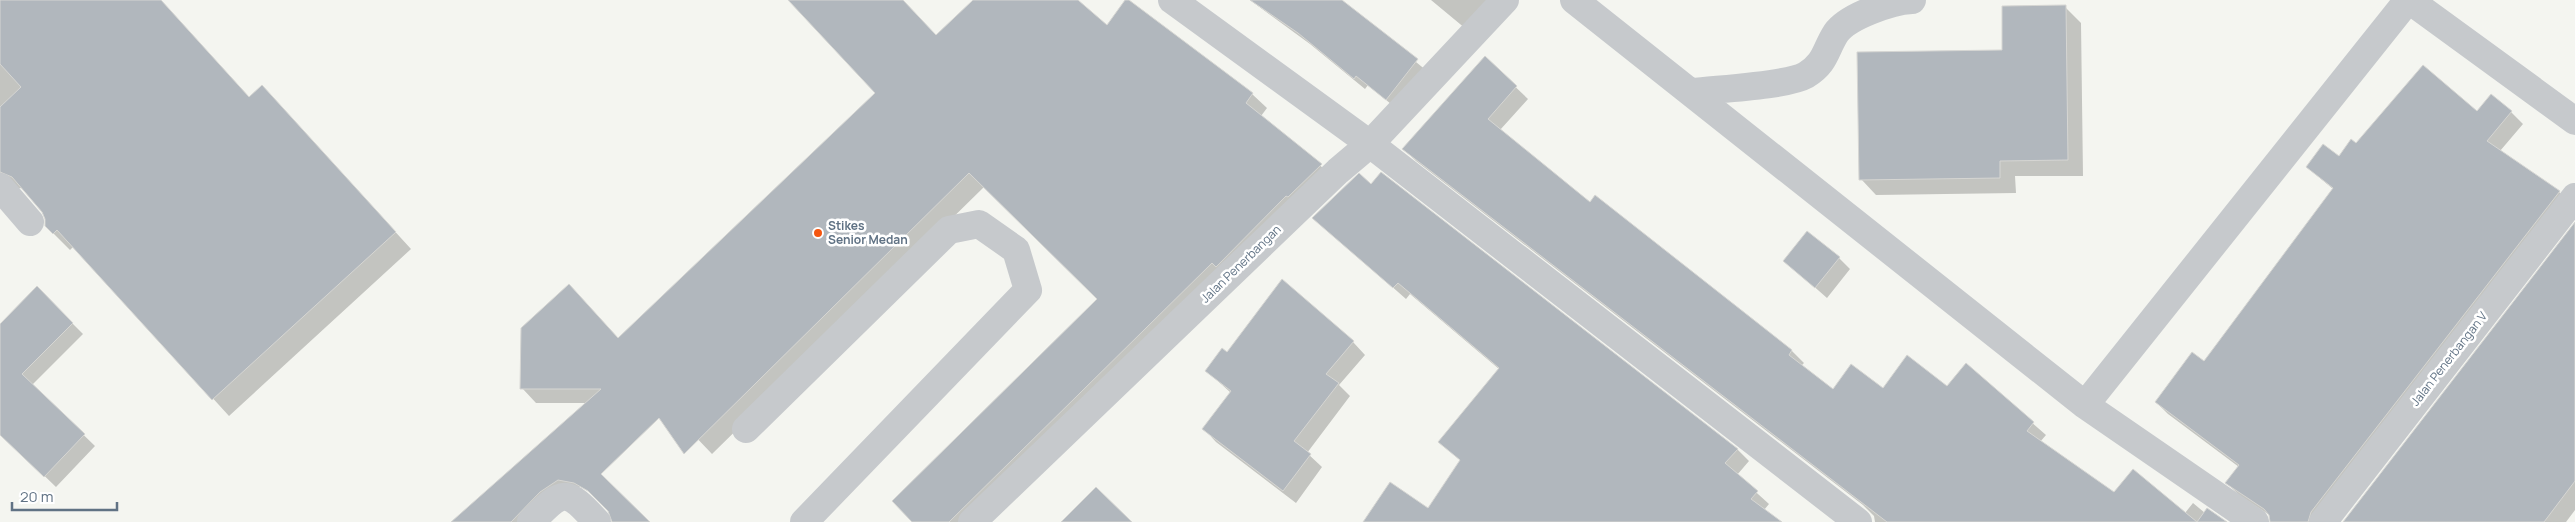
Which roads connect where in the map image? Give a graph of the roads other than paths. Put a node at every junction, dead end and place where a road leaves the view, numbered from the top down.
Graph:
1 (1172, 0) edge
2 (1505, 0) edge
3 (1574, 0) edge
4 (1912, 0) edge
5 (2408, 0) edge
6 (1692, 92) junction
7 (2575, 121) edge
8 (1370, 144) junction
9 (0, 187) edge
10 (2575, 196) edge
11 (30, 222) dead end
12 (2085, 405) junction
13 (746, 429) dead end
14 (531, 522) edge
15 (597, 522) edge
16 (804, 522) edge
17 (972, 522) edge
18 (1858, 522) edge
19 (2255, 522) edge
20 (2324, 522) edge

1 - 8 street
2 - 8 street, Jalan Penerbangan
3 - 6 street
4 - 6 street
5 - 7 street
5 - 12 street
6 - 12 street
8 - 17 street, Jalan Penerbangan
8 - 18 street
9 - 11 street
10 - 20 street, Jalan Penerbangan V
12 - 19 street
13 - 16 street
14 - 15 street

